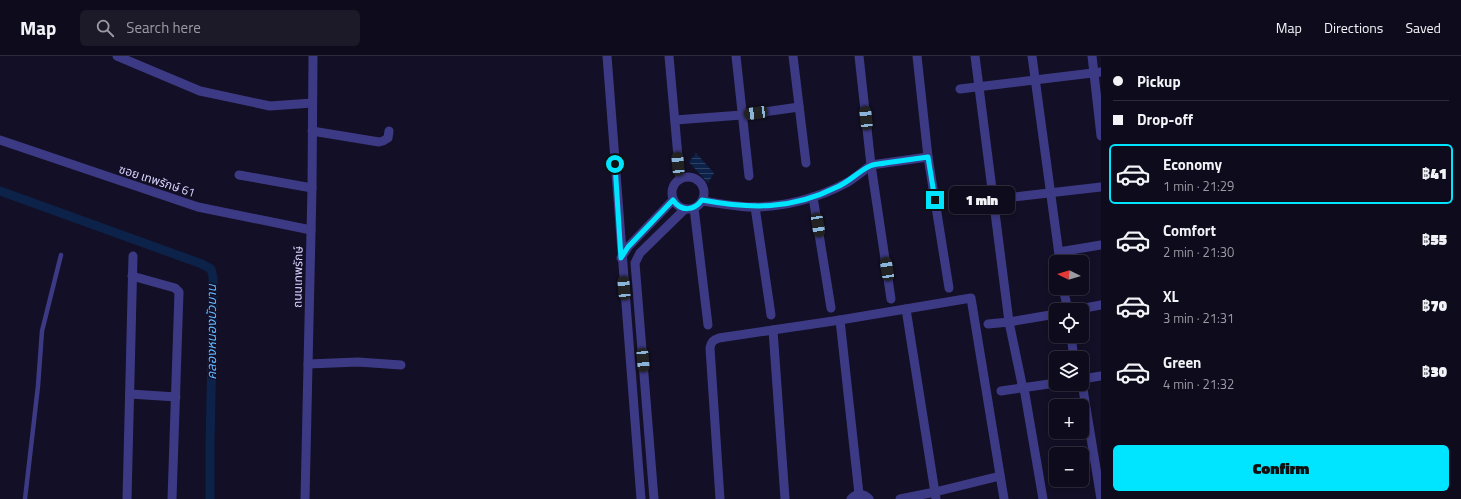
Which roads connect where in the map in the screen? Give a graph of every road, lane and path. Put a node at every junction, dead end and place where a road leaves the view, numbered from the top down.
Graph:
1 (117, 56) edge
2 (313, 56) edge
3 (607, 56) edge
4 (669, 56) edge
5 (736, 56) edge
6 (794, 56) edge
7 (859, 56) edge
8 (917, 56) edge
9 (974, 56) edge
10 (1032, 56) edge
11 (1092, 56) edge
12 (1098, 73) edge
13 (1035, 80) junction
14 (978, 87) junction
15 (960, 89) dead end
16 (312, 103) junction
17 (799, 107) junction
18 (742, 116) junction
19 (675, 120) junction
20 (312, 131) junction
21 (389, 131) dead end
22 (1101, 136) edge
23 (0, 140) edge
24 (928, 157) junction
25 (806, 163) dead end
26 (871, 165) junction
27 (239, 175) dead end
28 (749, 176) dead end
29 (680, 179) junction
30 (1101, 187) edge
31 (312, 188) junction
32 (1051, 193) junction
33 (813, 197) junction
34 (993, 199) junction
35 (673, 200) junction
36 (702, 200) junction
37 (971, 202) dead end
38 (755, 207) junction
39 (689, 208) junction
40 (311, 230) junction
41 (1101, 245) edge
42 (1058, 252) junction
43 (61, 255) dead end
44 (1059, 255) edge
45 (133, 256) dead end
46 (621, 258) junction
47 (635, 263) junction
48 (132, 276) junction
49 (948, 288) dead end
50 (892, 299) dead end
51 (1101, 305) edge
52 (1089, 307) edge
53 (831, 308) dead end
54 (906, 309) junction
55 (770, 315) dead end
56 (1049, 315) edge
57 (840, 320) junction
58 (1009, 322) junction
59 (988, 324) dead end
60 (708, 325) dead end
61 (773, 330) junction
62 (308, 364) junction
63 (401, 365) dead end
64 (1101, 376) edge
65 (1089, 378) edge
66 (1049, 384) edge
67 (1024, 388) junction
68 (1001, 391) dead end
69 (1083, 391) edge
70 (130, 394) junction
71 (176, 397) junction
72 (1000, 476) junction
73 (859, 494) junction
74 (936, 496) edge
75 (25, 499) edge
76 (127, 499) edge
77 (172, 499) edge
78 (305, 499) edge
79 (641, 499) edge
80 (654, 499) edge
81 (720, 499) edge
82 (785, 499) edge
83 (851, 499) edge
84 (869, 499) edge
85 (900, 499) edge
86 (1004, 499) edge
87 (1044, 499) edge
88 (1101, 499) edge

1 - 16 street
2 - 16 street, ถนนเทพรักษ์
3 - 46 street
4 - 19 street
5 - 18 street
6 - 17 street
7 - 26 street
8 - 24 street
9 - 14 street
10 - 13 street
11 - 12 street
12 - 13 street
12 - 22 street
13 - 14 street
13 - 32 street
14 - 15 street
14 - 34 street
16 - 20 street, ถนนเทพรักษ์
17 - 18 street
17 - 25 street
18 - 19 street
18 - 28 street
19 - 29 street
20 - 21 street
20 - 31 street, ถนนเทพรักษ์
23 - 40 street, ซอย เทพรักษ์ 61
24 - 26 street
24 - 49 street
26 - 33 street
26 - 50 street
27 - 31 street
29 - 35 street
29 - 36 street
30 - 32 street
31 - 40 street, ถนนเทพรักษ์
32 - 34 street
32 - 42 street
33 - 38 street
33 - 53 street
34 - 37 street
34 - 58 street
35 - 39 street
35 - 46 street
36 - 38 street
36 - 39 street
38 - 55 street
39 - 47 street
39 - 60 street
40 - 62 street, ถนนเทพรักษ์
41 - 42 street
42 - 44 street
43 - 75 lane
45 - 48 street
46 - 47 street
46 - 79 street
47 - 80 street
48 - 70 street
48 - 71 street
51 - 52 street
54 - 57 street
54 - 72 street
54 - 74 street
56 - 58 street
57 - 61 street
57 - 73 street
58 - 59 street
58 - 67 street
61 - 81 street
61 - 82 street
62 - 63 street
62 - 78 street, ถนนเทพรักษ์
64 - 65 street
66 - 67 street
67 - 68 street
67 - 87 street
69 - 88 street
70 - 71 street
70 - 76 street
71 - 77 street
72 - 74 street
72 - 86 street
73 - 83 street
73 - 84 street
74 - 85 street

